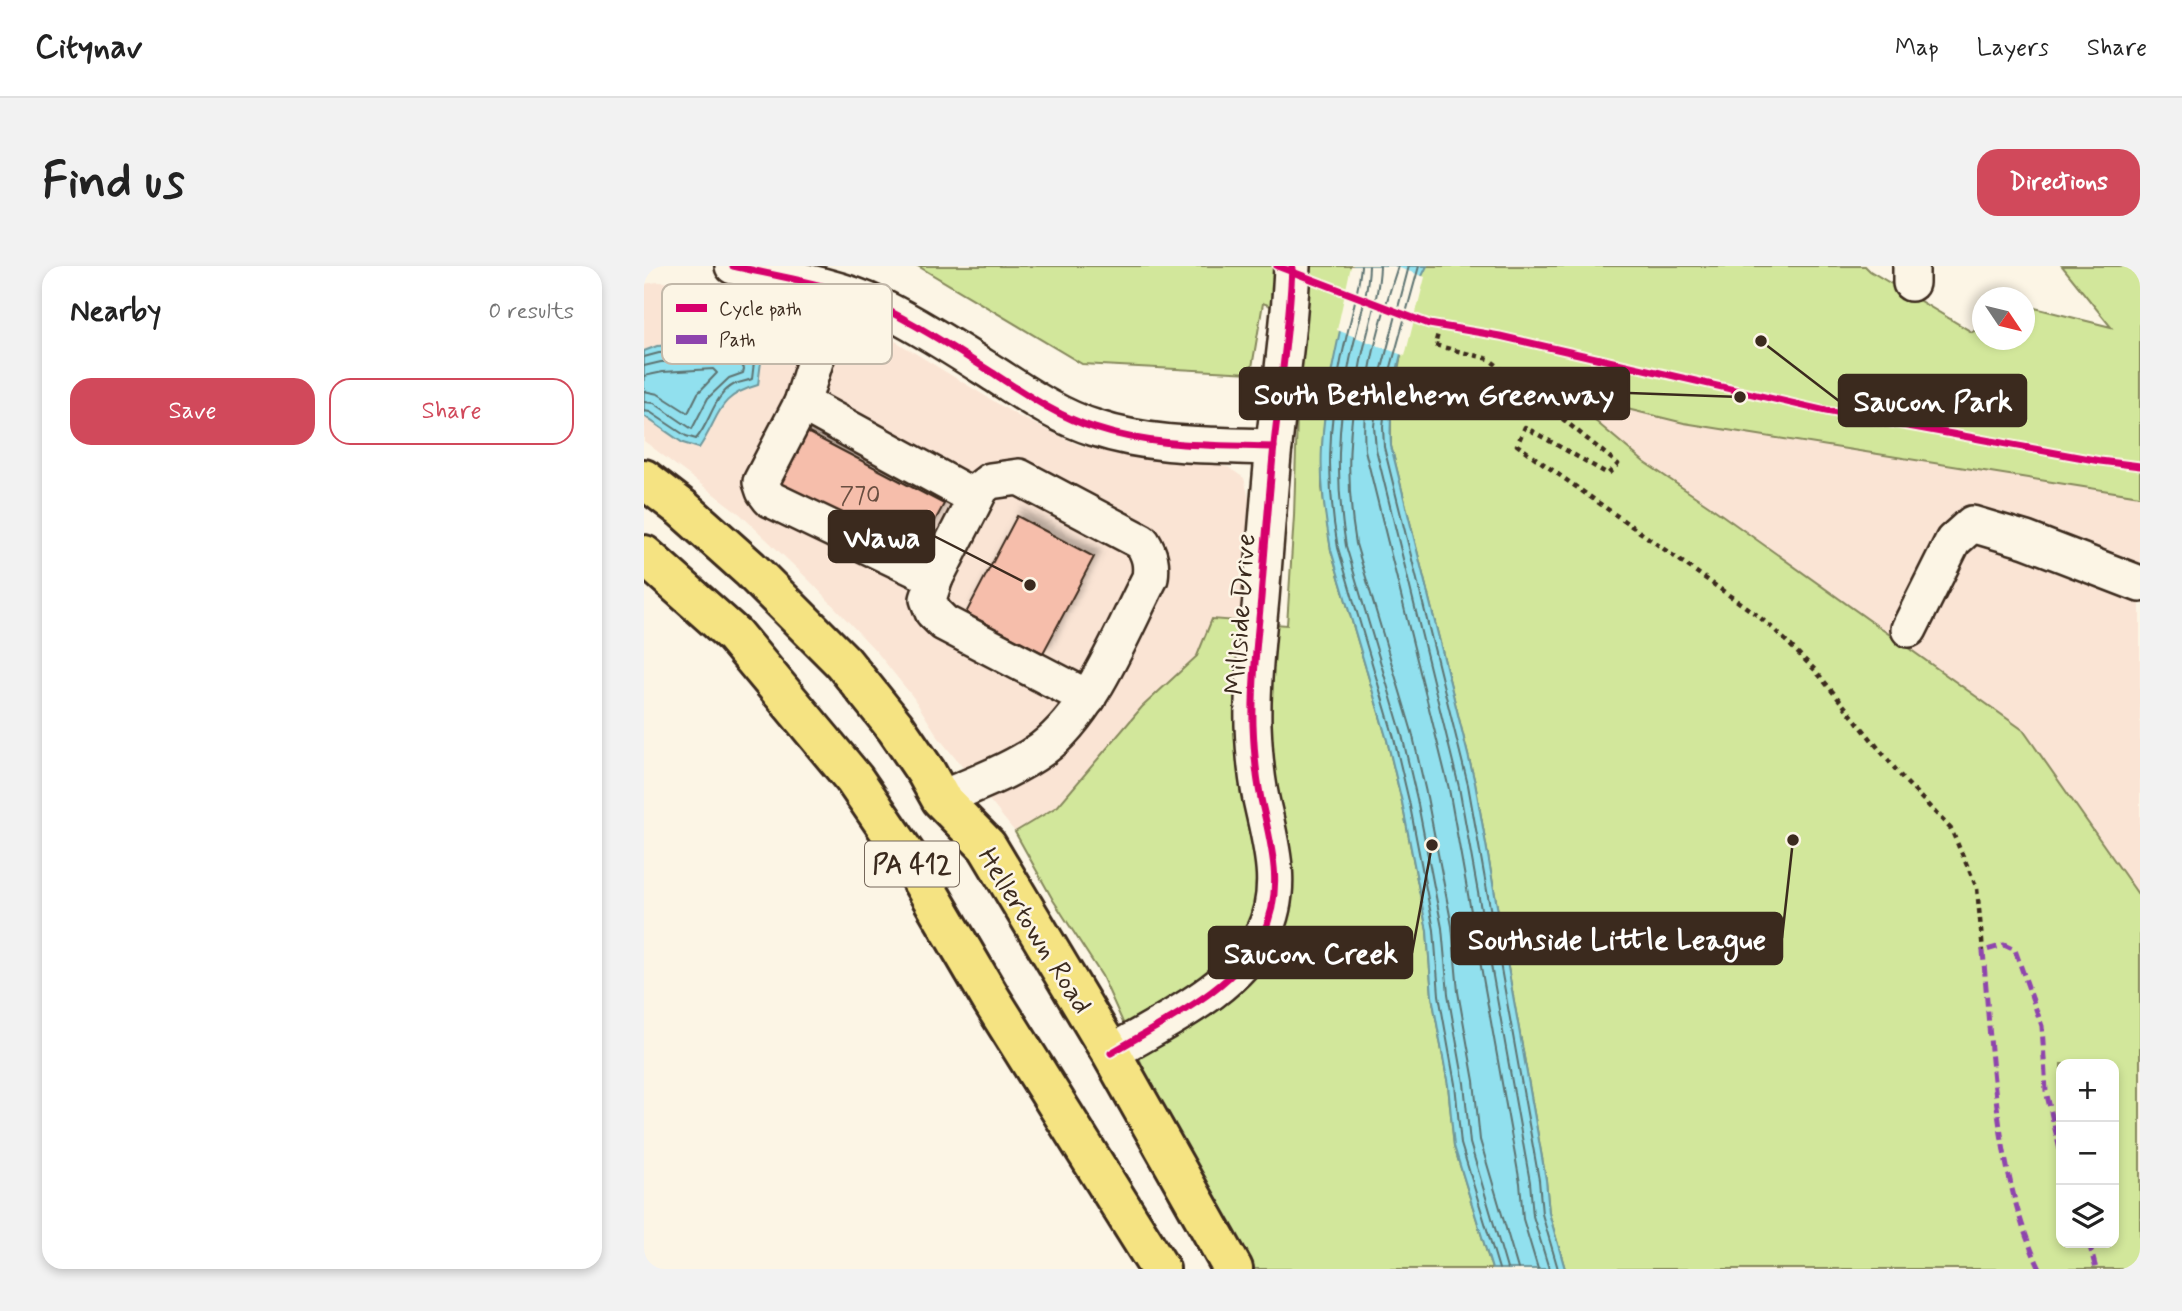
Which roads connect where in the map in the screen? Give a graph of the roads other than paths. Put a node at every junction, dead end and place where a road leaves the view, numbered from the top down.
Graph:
1 (733, 266) edge
2 (1292, 266) edge
3 (808, 284) edge
4 (892, 313) edge
5 (814, 364) edge
6 (802, 403) junction
7 (1274, 447) junction
8 (644, 479) edge
9 (974, 497) junction
10 (644, 555) edge
11 (935, 578) junction
12 (2140, 584) edge
13 (1909, 629) dead end
14 (1088, 698) junction
15 (941, 799) junction
16 (1111, 1053) junction
17 (1160, 1269) edge
18 (1233, 1269) edge

1 - 3 street
2 - 7 street, Millside Drive
4 - 7 street
5 - 6 street
6 - 9 street
6 - 11 street
7 - 16 street, Millside Drive
8 - 15 highway, Hellertown Road / PA 412
9 - 11 street
9 - 14 street
10 - 17 highway, PA 412
11 - 14 street
12 - 13 street
14 - 15 street
15 - 16 highway, Hellertown Road / PA 412
16 - 18 highway, Hellertown Road / PA 412

